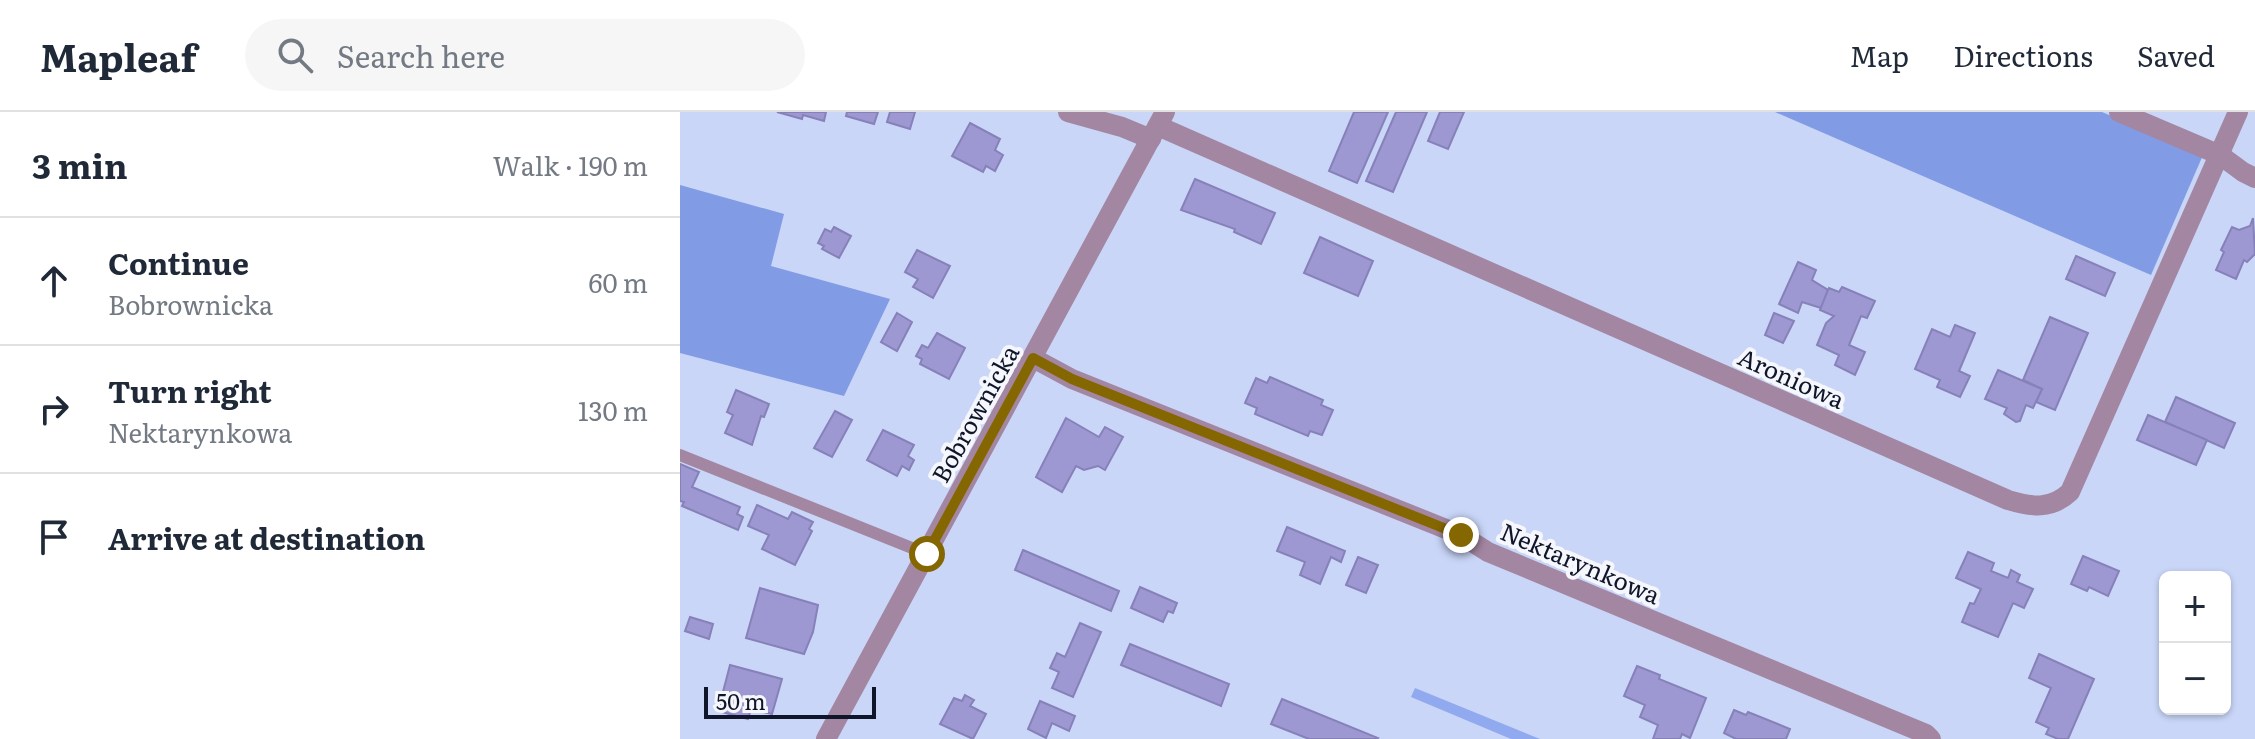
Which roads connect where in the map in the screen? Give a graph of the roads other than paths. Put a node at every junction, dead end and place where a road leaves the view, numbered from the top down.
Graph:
1 (1068, 112) edge
2 (2119, 112) edge
3 (2238, 112) edge
4 (1158, 126) edge
5 (2220, 155) junction
6 (2255, 178) edge
7 (1033, 358) junction
8 (680, 455) edge
9 (927, 554) junction
10 (826, 739) edge
11 (1931, 739) edge

1 - 4 street, Aroniowa
2 - 5 street
3 - 5 street, Aroniowa
4 - 5 street, Aroniowa
4 - 7 street, Bobrownicka
5 - 6 street
7 - 9 street, Bobrownicka
7 - 11 street, Nektarynkowa
8 - 9 lane
9 - 10 street, Bobrownicka

